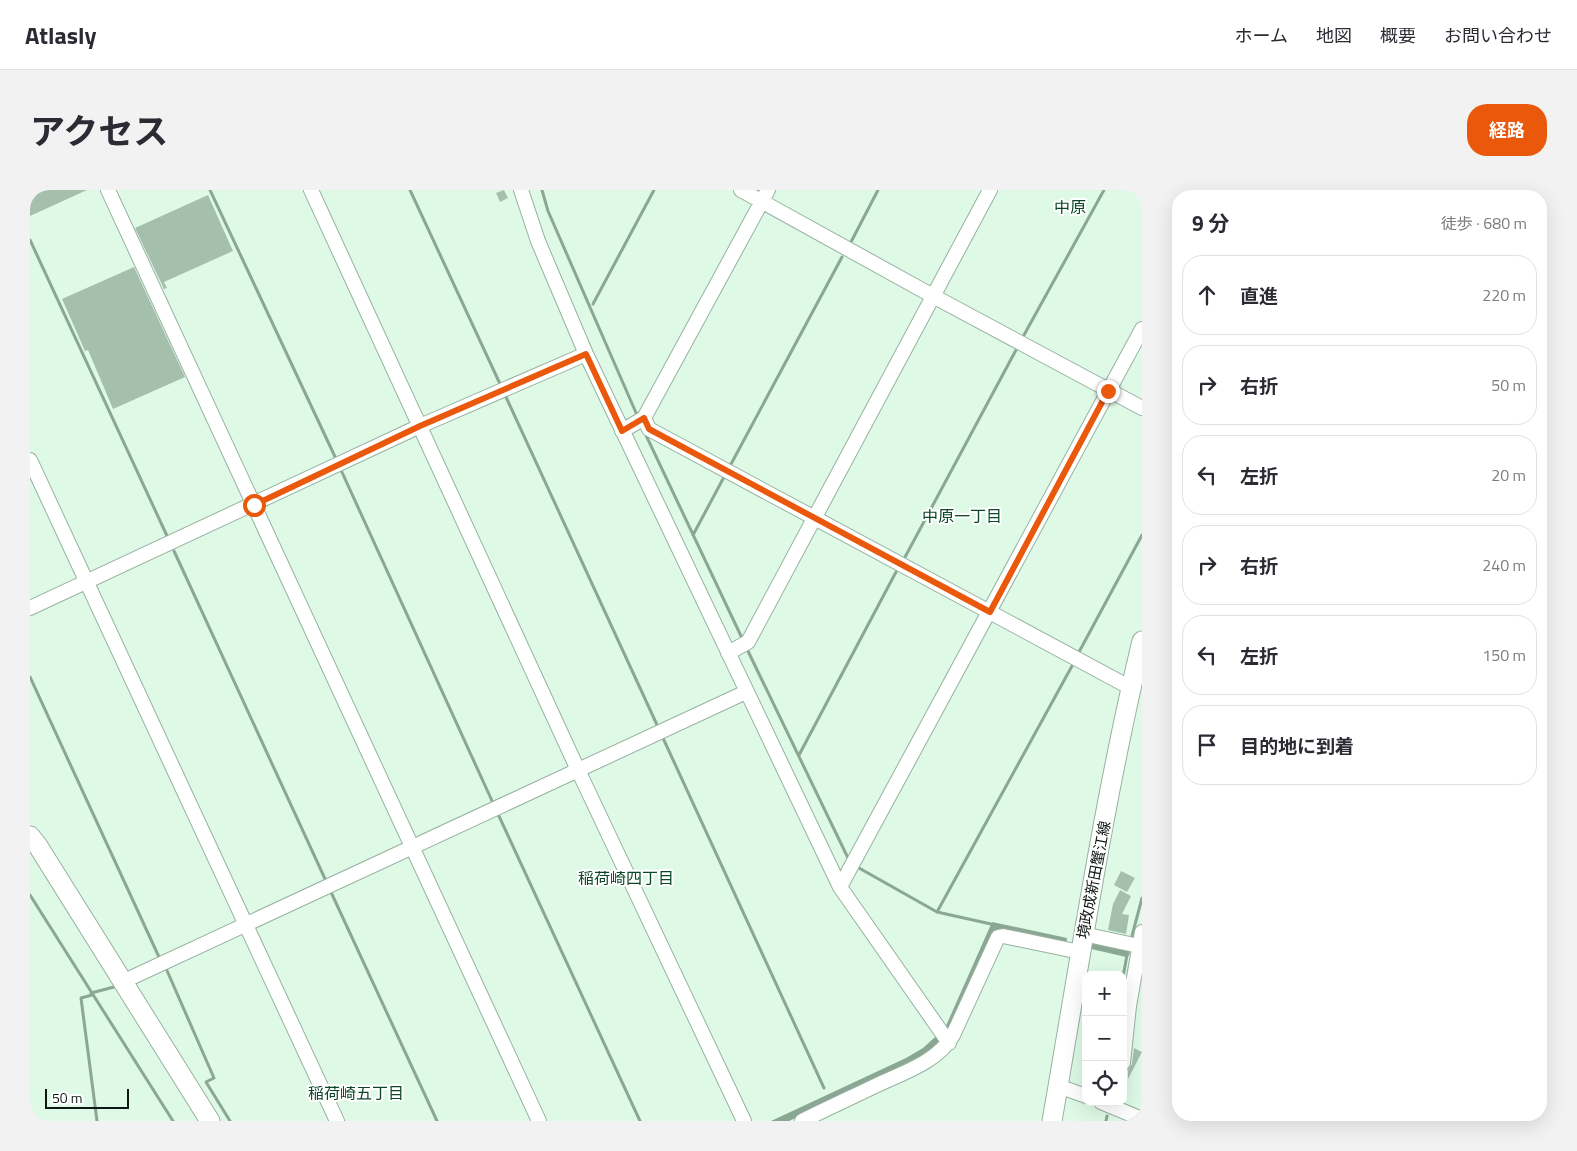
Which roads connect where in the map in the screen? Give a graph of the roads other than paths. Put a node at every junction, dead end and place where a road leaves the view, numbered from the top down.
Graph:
1 (108, 190) edge
2 (311, 190) edge
3 (521, 190) edge
4 (741, 190) edge
5 (990, 190) edge
6 (765, 196) edge
7 (933, 296) junction
8 (1142, 329) edge
9 (586, 354) junction
10 (1108, 391) junction
11 (1142, 408) edge
12 (644, 418) junction
13 (420, 426) junction
14 (622, 431) junction
15 (30, 460) edge
16 (254, 505) junction
17 (815, 519) junction
18 (87, 581) junction
19 (30, 608) edge
20 (990, 612) junction
21 (1142, 641) edge
22 (728, 653) junction
23 (1130, 688) junction
24 (746, 692) junction
25 (578, 770) junction
26 (30, 836) edge
27 (412, 847) junction
28 (840, 887) junction
29 (245, 924) junction
30 (1140, 939) edge
31 (1082, 943) junction
32 (122, 982) junction
33 (945, 1038) junction
34 (1123, 1061) edge
35 (1058, 1086) junction
36 (1082, 1095) edge
37 (1119, 1106) edge
38 (1142, 1119) edge
39 (210, 1121) edge
40 (337, 1121) edge
41 (539, 1121) edge
42 (744, 1121) edge
43 (802, 1121) edge
44 (1052, 1121) edge

1 - 16 street
2 - 13 street
3 - 9 street
4 - 6 street
5 - 7 street
6 - 7 street
6 - 12 street
7 - 10 street
7 - 17 street
8 - 10 street
9 - 13 street
9 - 14 street
10 - 11 street
10 - 20 street
12 - 14 street
12 - 17 street
13 - 16 street
13 - 25 street
14 - 22 street
15 - 18 street
16 - 18 street
16 - 27 street
17 - 20 street
17 - 22 street
18 - 19 street
18 - 29 street
20 - 23 street
20 - 28 street
21 - 23 main road, 境政成新田蟹江線
22 - 24 street
23 - 31 main road, 境政成新田蟹江線
24 - 25 street
24 - 28 street
25 - 27 street
25 - 42 street
26 - 32 main road
27 - 29 street
27 - 41 street
28 - 33 street
29 - 32 street
29 - 40 street
30 - 31 street
30 - 34 street
31 - 33 street
31 - 35 main road, 境政成新田蟹江線
32 - 39 main road
33 - 43 street
35 - 36 street
35 - 44 main road, 境政成新田蟹江線
37 - 38 street

